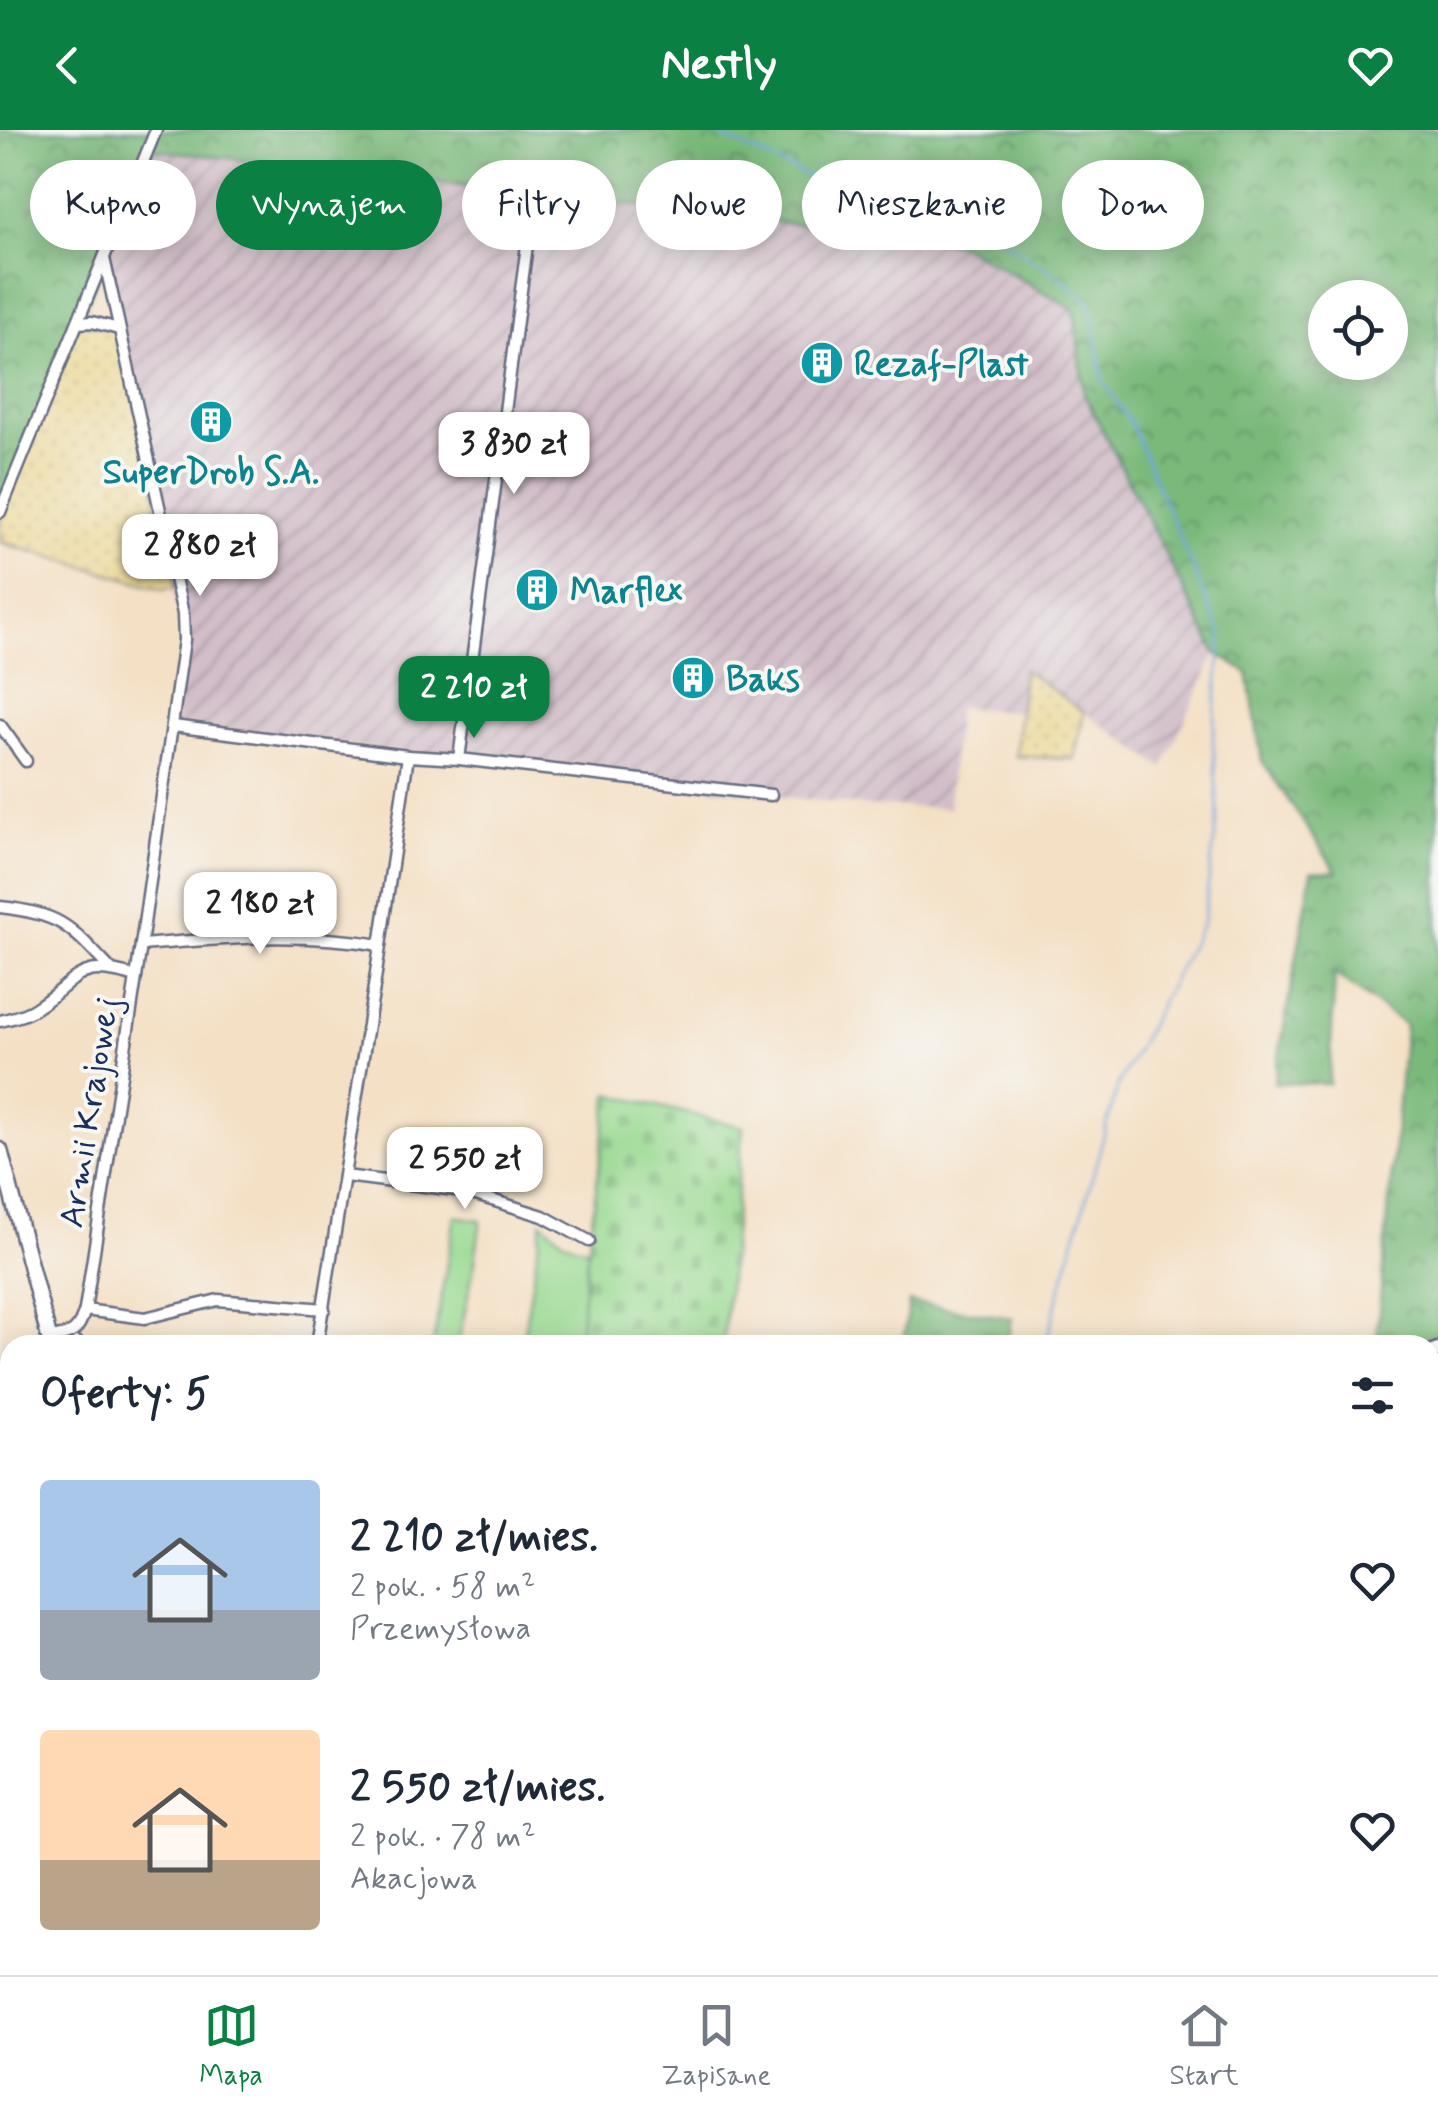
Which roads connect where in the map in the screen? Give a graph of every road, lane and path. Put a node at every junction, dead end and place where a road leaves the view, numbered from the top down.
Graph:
1 (156, 130) edge
2 (526, 250) edge
3 (104, 258) junction
4 (78, 324) junction
5 (118, 329) junction
6 (0, 512) edge
7 (0, 725) edge
8 (172, 726) junction
9 (408, 756) junction
10 (459, 759) junction
11 (26, 761) dead end
12 (772, 795) dead end
13 (0, 906) edge
14 (87, 944) junction
15 (141, 945) junction
16 (380, 945) junction
17 (85, 970) junction
18 (111, 970) junction
19 (136, 978) junction
20 (0, 1022) edge
21 (1, 1160) edge
22 (345, 1176) junction
23 (589, 1240) dead end
24 (324, 1309) junction
25 (85, 1310) junction
26 (48, 1335) edge
27 (68, 1335) edge
28 (319, 1335) edge

1 - 3 street
2 - 10 street
3 - 4 street
3 - 5 street, Armii Krajowej
4 - 5 street
4 - 6 street
5 - 8 street, Armii Krajowej
7 - 11 street
8 - 9 street
8 - 15 street, Armii Krajowej
9 - 10 street
9 - 16 street
10 - 12 street
13 - 14 street
14 - 17 street
14 - 18 street
15 - 16 street
15 - 19 street, Armii Krajowej
16 - 22 street
17 - 18 street
17 - 20 street
18 - 19 street
19 - 25 street, Armii Krajowej
21 - 26 main road
22 - 23 street
22 - 24 street
24 - 25 street
24 - 28 street
25 - 27 street, Armii Krajowej

